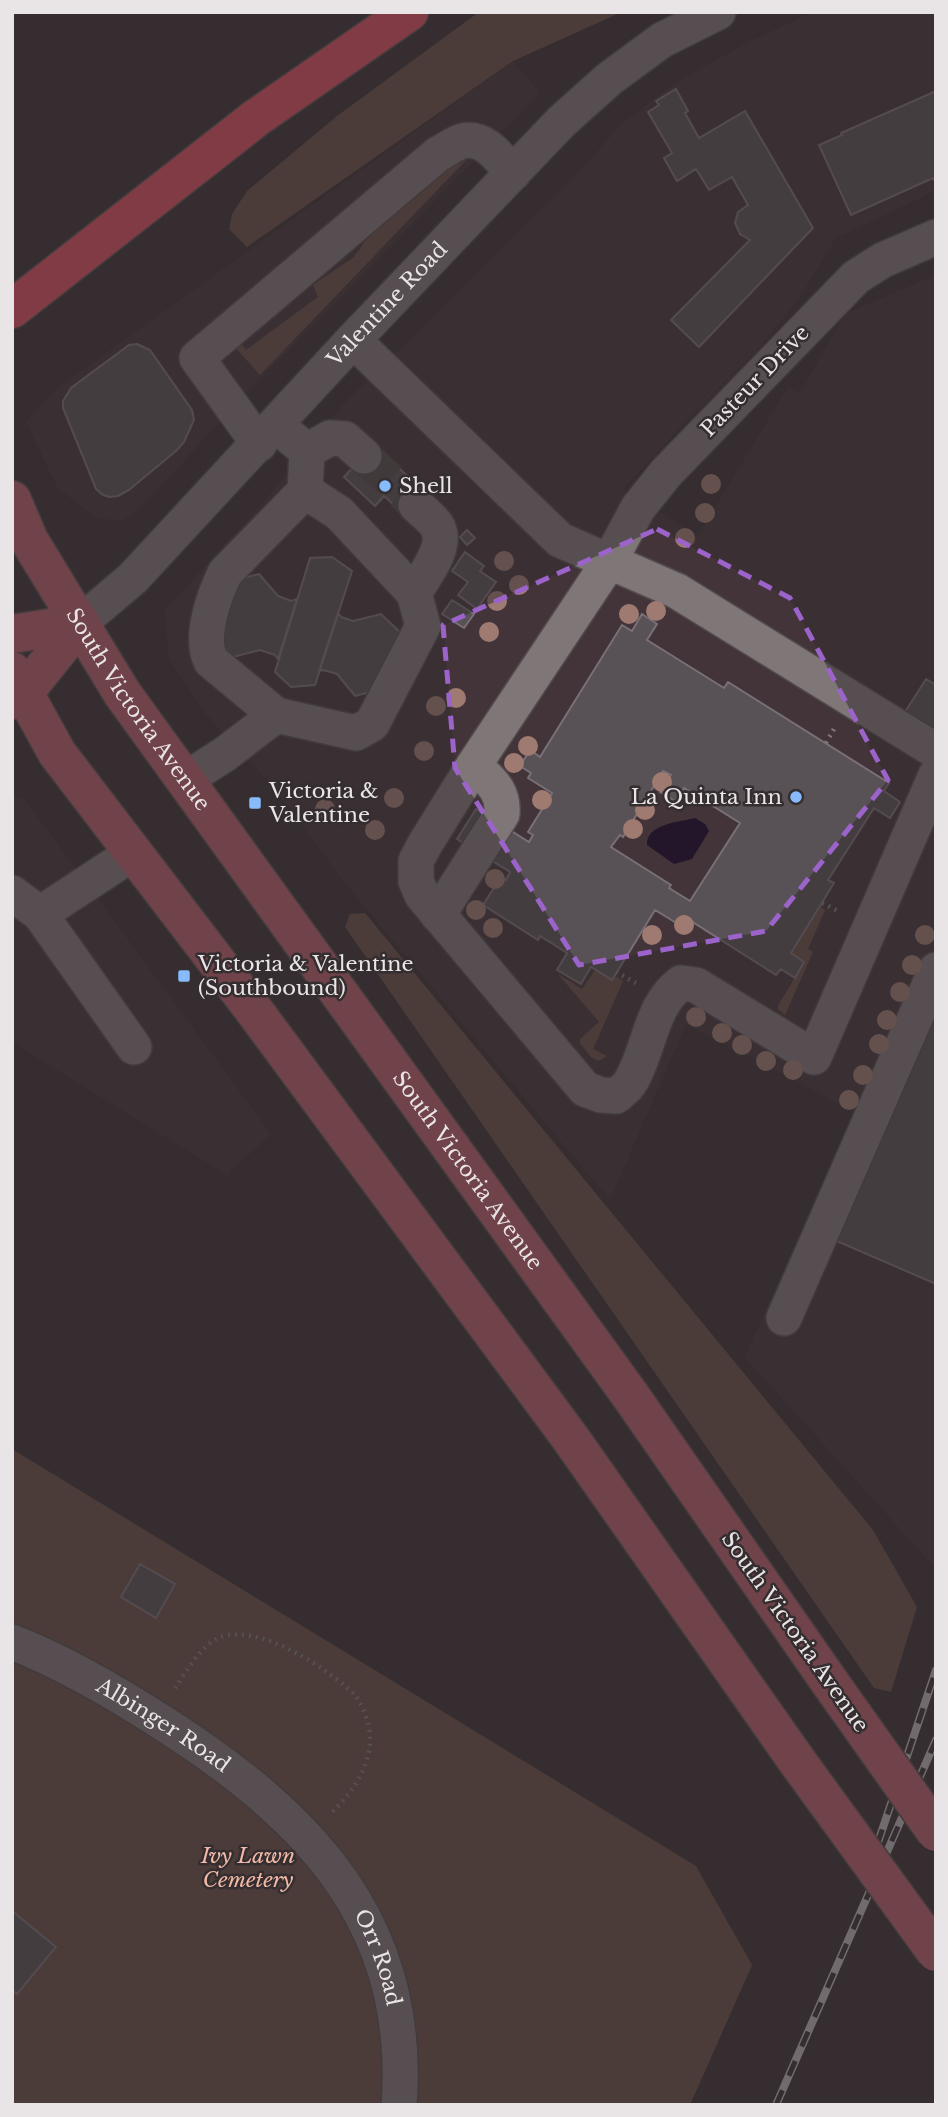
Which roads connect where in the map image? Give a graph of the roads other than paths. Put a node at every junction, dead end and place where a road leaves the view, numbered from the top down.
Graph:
1 (409, 12) edge
2 (718, 12) edge
3 (513, 173) junction
4 (936, 237) edge
5 (12, 310) edge
6 (353, 340) junction
7 (267, 435) junction
8 (307, 451) junction
9 (364, 456) tunnel mouth
10 (305, 491) junction
11 (12, 500) edge
12 (416, 505) tunnel mouth
13 (609, 562) junction
14 (414, 593) junction
15 (80, 623) junction
16 (12, 634) edge
17 (16, 688) edge
18 (276, 715) junction
19 (936, 751) edge
20 (474, 765) junction
21 (936, 775) edge
22 (186, 779) junction
23 (133, 853) junction
24 (12, 893) edge
25 (40, 914) junction
26 (438, 915) junction
27 (936, 970) edge
28 (134, 1046) dead end
29 (784, 1318) dead end
30 (12, 1642) edge
31 (936, 1832) edge
32 (303, 1833) joint
33 (936, 1952) edge
34 (399, 2105) edge

1 - 5 highway
2 - 3 street, Valentine Road
3 - 6 street, Valentine Road
3 - 7 street
4 - 13 street, Pasteur Drive
6 - 7 street, Valentine Road
6 - 13 street
7 - 8 street
7 - 15 street, Valentine Road
8 - 9 street
8 - 10 street
10 - 14 street
10 - 18 street
11 - 15 main road, South Victoria Avenue
12 - 14 street
13 - 19 street
13 - 20 street, Pasteur Drive
14 - 18 street
15 - 16 main road
15 - 17 main road, Valentine Road
15 - 22 main road, South Victoria Avenue
17 - 23 main road
18 - 22 street
20 - 26 street, Pasteur Drive
20 - 26 street
21 - 26 street, Pasteur Drive
22 - 31 main road, South Victoria Avenue, bridge
23 - 25 street
23 - 33 main road, bridge
24 - 25 street
25 - 28 street
27 - 29 street
30 - 32 street, Albinger Road
32 - 34 street, Orr Road

